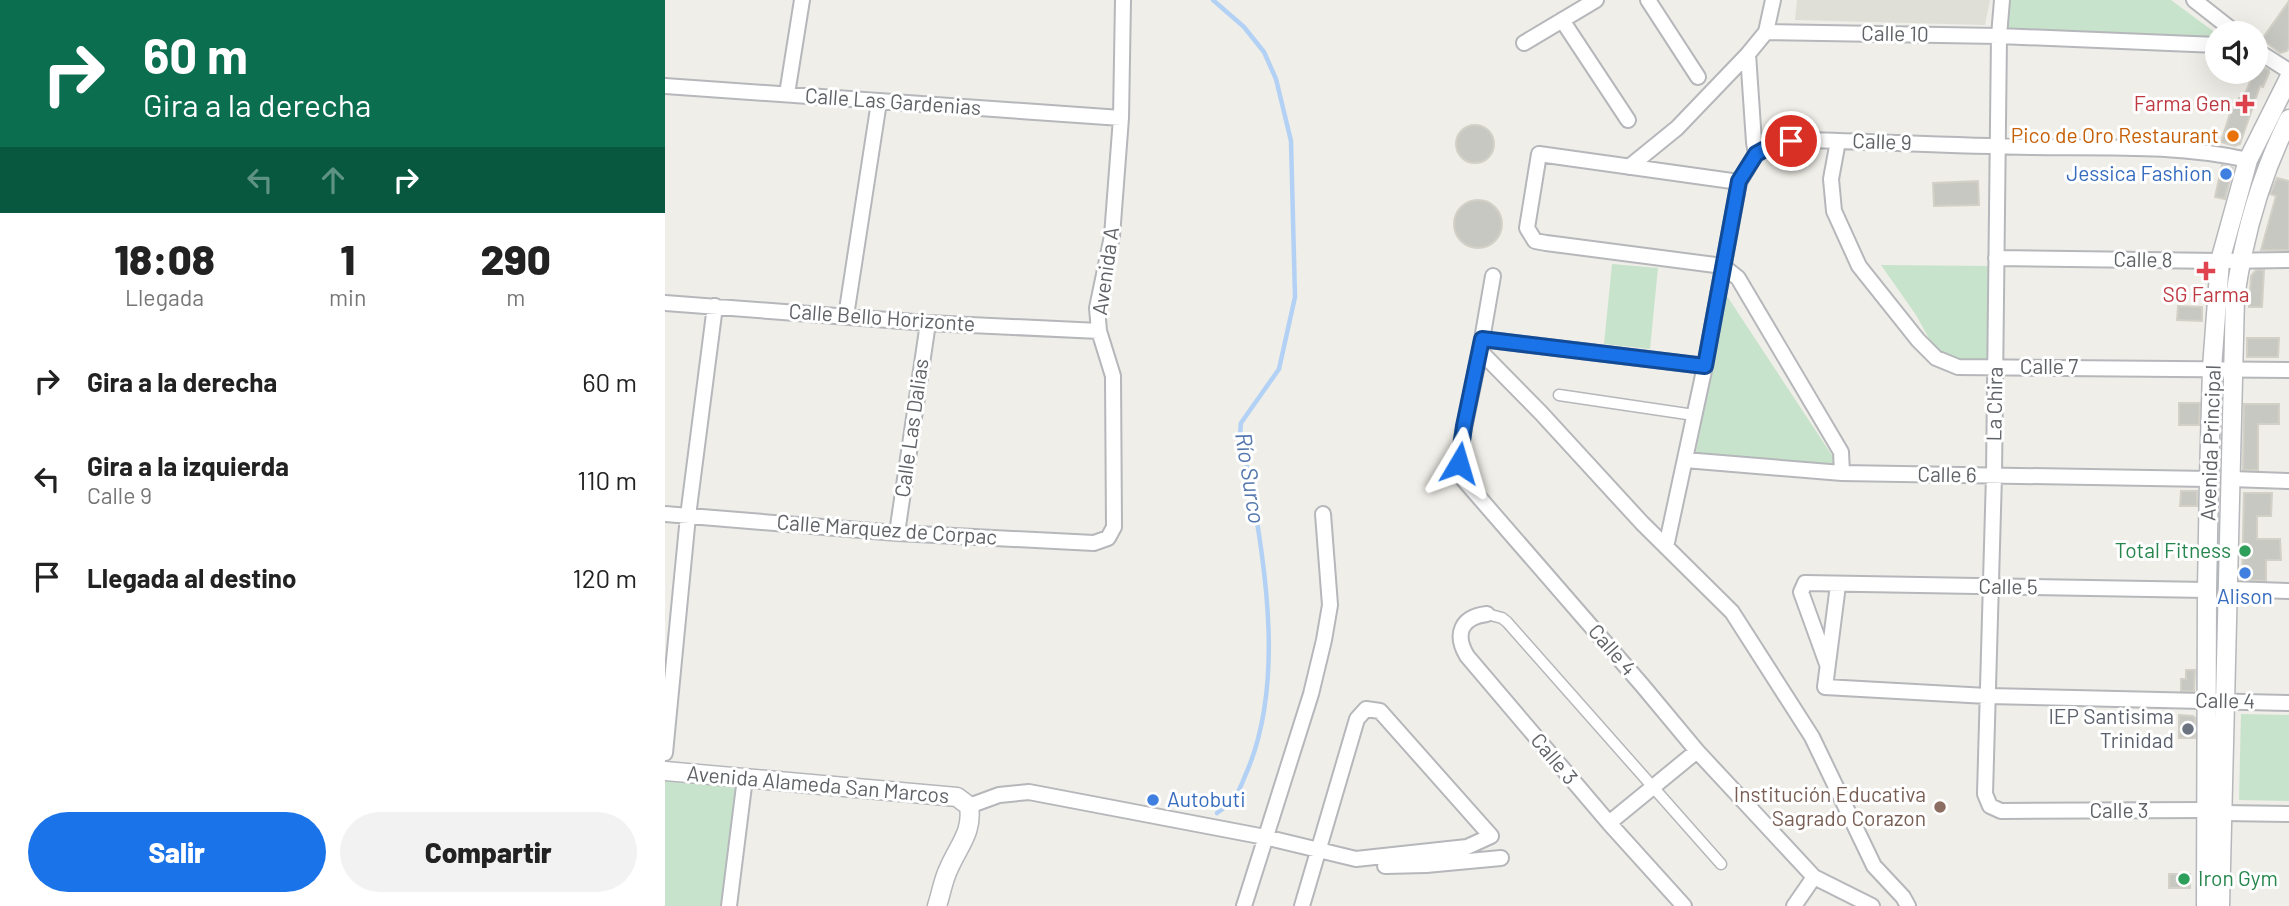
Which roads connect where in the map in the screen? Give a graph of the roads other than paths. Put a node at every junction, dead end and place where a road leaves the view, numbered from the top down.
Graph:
1 (802, 0) edge
2 (1123, 0) edge
3 (1596, 0) edge
4 (1648, 0) edge
5 (1773, 0) edge
6 (2002, 0) edge
7 (2194, 0) edge
8 (1562, 20) junction
9 (2221, 21) edge
10 (1766, 32) junction
11 (1999, 36) junction
12 (1524, 43) dead end
13 (2205, 45) edge
14 (1748, 54) junction
15 (2268, 58) edge
16 (2289, 71) edge
17 (1698, 77) dead end
18 (2289, 79) edge
19 (665, 86) edge
20 (787, 94) junction
21 (879, 102) junction
22 (1121, 118) junction
23 (2289, 119) edge
24 (1628, 120) dead end
25 (1838, 141) junction
26 (1998, 147) junction
27 (1756, 154) junction
28 (2248, 160) junction
29 (1629, 167) junction
30 (1739, 181) junction
31 (1996, 258) junction
32 (2241, 260) junction
33 (2289, 260) edge
34 (2220, 261) junction
35 (1723, 266) junction
36 (1493, 276) dead end
37 (665, 303) edge
38 (715, 306) junction
39 (846, 316) junction
40 (927, 323) junction
41 (1099, 331) junction
42 (1481, 345) junction
43 (1705, 366) junction
44 (1995, 366) junction
45 (2212, 368) junction
46 (2233, 368) junction
47 (2289, 370) edge
48 (1559, 395) dead end
49 (1694, 415) junction
50 (1685, 460) junction
51 (1842, 473) junction
52 (1994, 475) junction
53 (2231, 479) junction
54 (2209, 480) junction
55 (2289, 481) edge
56 (665, 514) edge
57 (1322, 514) dead end
58 (688, 516) junction
59 (897, 533) junction
60 (1108, 538) joint
61 (1666, 547) junction
62 (1838, 585) junction
63 (1990, 587) junction
64 (2230, 589) junction
65 (2207, 590) junction
66 (2289, 591) edge
67 (1487, 614) joint
68 (1828, 668) junction
69 (1986, 696) junction
70 (2206, 701) junction
71 (2226, 701) junction
72 (2289, 703) edge
73 (1697, 751) junction
74 (665, 752) edge
75 (665, 771) edge
76 (745, 778) junction
77 (1654, 788) junction
78 (969, 806) junction
79 (1990, 806) joint
80 (2214, 812) junction
81 (2289, 814) edge
82 (1609, 823) junction
83 (1265, 837) junction
84 (1318, 850) junction
85 (1501, 858) dead end
86 (1356, 859) junction
87 (1721, 864) dead end
88 (1814, 877) junction
89 (1676, 904) edge
90 (729, 906) edge
91 (937, 906) edge
92 (1244, 906) edge
93 (1302, 906) edge
94 (1794, 906) edge
95 (1872, 906) edge
96 (1907, 906) edge
97 (2206, 906) edge
98 (2220, 906) edge

1 - 20 street
2 - 22 street, Avenida A
3 - 8 street
4 - 17 street
5 - 10 street
6 - 11 street, La Chira
7 - 9 street
8 - 12 street
8 - 24 street
10 - 11 street, Calle 10
10 - 14 street
11 - 13 street, Calle 10
11 - 26 street, La Chira
14 - 27 street
14 - 29 street
15 - 16 street
18 - 28 street, Avenida Principal
19 - 20 street, Calle Las Gardenias
20 - 21 street, Calle Las Gardenias
21 - 22 street, Calle Las Gardenias
21 - 39 street
22 - 41 street, Avenida A
23 - 32 street, Avenida Principal
25 - 26 street, Calle 9
25 - 27 street, Calle 9
25 - 44 street, Calle 7
26 - 28 street, Calle 9
26 - 31 street, La Chira
27 - 30 street
28 - 34 street, Avenida Principal
29 - 30 street
29 - 35 street
30 - 35 street
31 - 34 street, Calle 8
31 - 44 street, La Chira
32 - 33 street, Calle 8
32 - 34 street, Calle 8
32 - 46 street, Avenida Principal
34 - 45 street, Avenida Principal
35 - 43 street
35 - 51 street
36 - 42 street, Calle 4
37 - 38 street, Calle Bello Horizonte
38 - 39 street, Calle Bello Horizonte
38 - 58 street
39 - 40 street, Calle Bello Horizonte
40 - 41 street, Calle Bello Horizonte
40 - 59 street, Calle Las Dalias
41 - 60 street, Avenida A
42 - 43 street
42 - 61 street
42 - 73 street, Calle 4
43 - 49 street
44 - 45 street, Calle 7
44 - 52 street, La Chira
45 - 46 street, Calle 7
45 - 54 street, Avenida Principal
46 - 47 street, Calle 7
46 - 53 street, Avenida Principal
48 - 49 street
49 - 50 street
50 - 51 street, Calle 6
50 - 61 street
51 - 52 street, Calle 6
52 - 54 street, Calle 6
52 - 63 street, La Chira
53 - 55 street
53 - 64 street, Avenida Principal
54 - 65 street, Avenida Principal
56 - 58 street, Calle Marquez de Corpac
57 - 83 street
58 - 59 street, Calle Marquez de Corpac
58 - 74 street
59 - 60 street, Calle Marquez de Corpac
61 - 96 street
62 - 63 street, Calle 5
62 - 68 street
62 - 68 street, Calle 5
63 - 65 street, Calle 5
63 - 69 street, La Chira
64 - 66 street
64 - 71 street, Avenida Principal
65 - 70 street, Avenida Principal
67 - 77 street
67 - 82 street, Calle 3
68 - 69 street, Calle 4
69 - 70 street, Calle 4
69 - 79 street, La Chira
70 - 71 street, Calle 4
70 - 80 street, Avenida Principal
71 - 72 street, Calle 4
71 - 80 street, Avenida Principal
73 - 77 street
73 - 88 street, Calle 4
75 - 76 street, Avenida Alameda San Marcos
76 - 78 street, Avenida Alameda San Marcos
76 - 90 street
77 - 82 street
77 - 87 street
78 - 83 street
78 - 91 street
79 - 80 street, Calle 3
80 - 81 street, Calle 3
80 - 97 street, Avenida Principal
80 - 98 street, Avenida Principal
82 - 89 street, Calle 3
83 - 84 street
83 - 92 street
84 - 86 street
84 - 86 street
84 - 93 street
85 - 86 street
88 - 94 street
88 - 95 street, Calle 4

